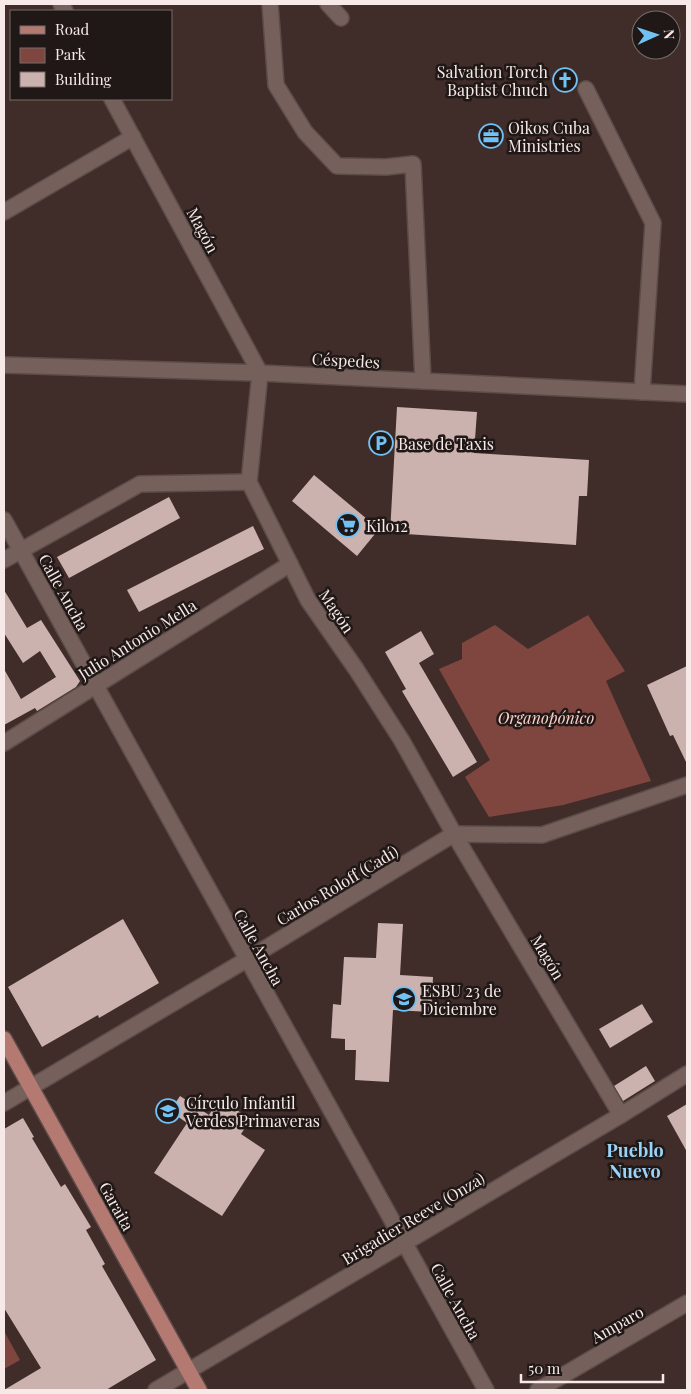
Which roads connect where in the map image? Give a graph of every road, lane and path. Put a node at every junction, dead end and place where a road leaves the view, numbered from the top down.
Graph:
1 (270, 4) edge
2 (328, 4) edge
3 (341, 18) dead end
4 (586, 89) dead end
5 (113, 100) edge
6 (133, 137) junction
7 (4, 212) edge
8 (4, 365) edge
9 (260, 373) junction
10 (423, 381) junction
11 (642, 392) junction
12 (687, 394) edge
13 (249, 482) junction
14 (4, 520) edge
15 (20, 550) junction
16 (4, 560) edge
17 (290, 564) junction
18 (95, 686) junction
19 (4, 743) edge
20 (687, 785) edge
21 (454, 834) junction
22 (246, 960) junction
23 (4, 1040) edge
24 (687, 1074) edge
25 (30, 1087) junction
26 (4, 1103) edge
27 (621, 1115) junction
28 (404, 1243) junction
29 (687, 1303) edge
30 (189, 1371) junction
31 (156, 1390) edge
32 (200, 1390) edge
33 (486, 1390) edge
34 (538, 1390) edge

1 - 10 street
2 - 3 street
4 - 11 street
5 - 6 street, Magón
6 - 7 street
6 - 9 street, Magón
8 - 9 street, Céspedes
9 - 10 street, Céspedes
9 - 13 street
10 - 11 street, Céspedes
11 - 12 street, Céspedes
13 - 15 street
13 - 17 street, Magón
14 - 15 street, Calle Ancha
15 - 16 street
15 - 18 street, Calle Ancha
17 - 18 street, Julio Antonio Mella
17 - 21 street, Magón
18 - 19 street, Julio Antonio Mella
18 - 22 street, Calle Ancha
20 - 21 street
21 - 22 street, Carlos Roloff (Cadí)
21 - 27 street, Magón
22 - 25 street, Carlos Roloff (Cadí)
22 - 28 street, Calle Ancha
23 - 25 main road, Garaita
24 - 27 street, Brigadier Reeve (Onza)
25 - 26 street, Carlos Roloff (Cadí)
25 - 30 main road, Garaita
27 - 28 street, Brigadier Reeve (Onza)
28 - 30 street, Brigadier Reeve (Onza)
28 - 33 street, Calle Ancha
29 - 34 street, Amparo
30 - 31 street, Brigadier Reeve (Onza)
30 - 32 main road, Garaita

